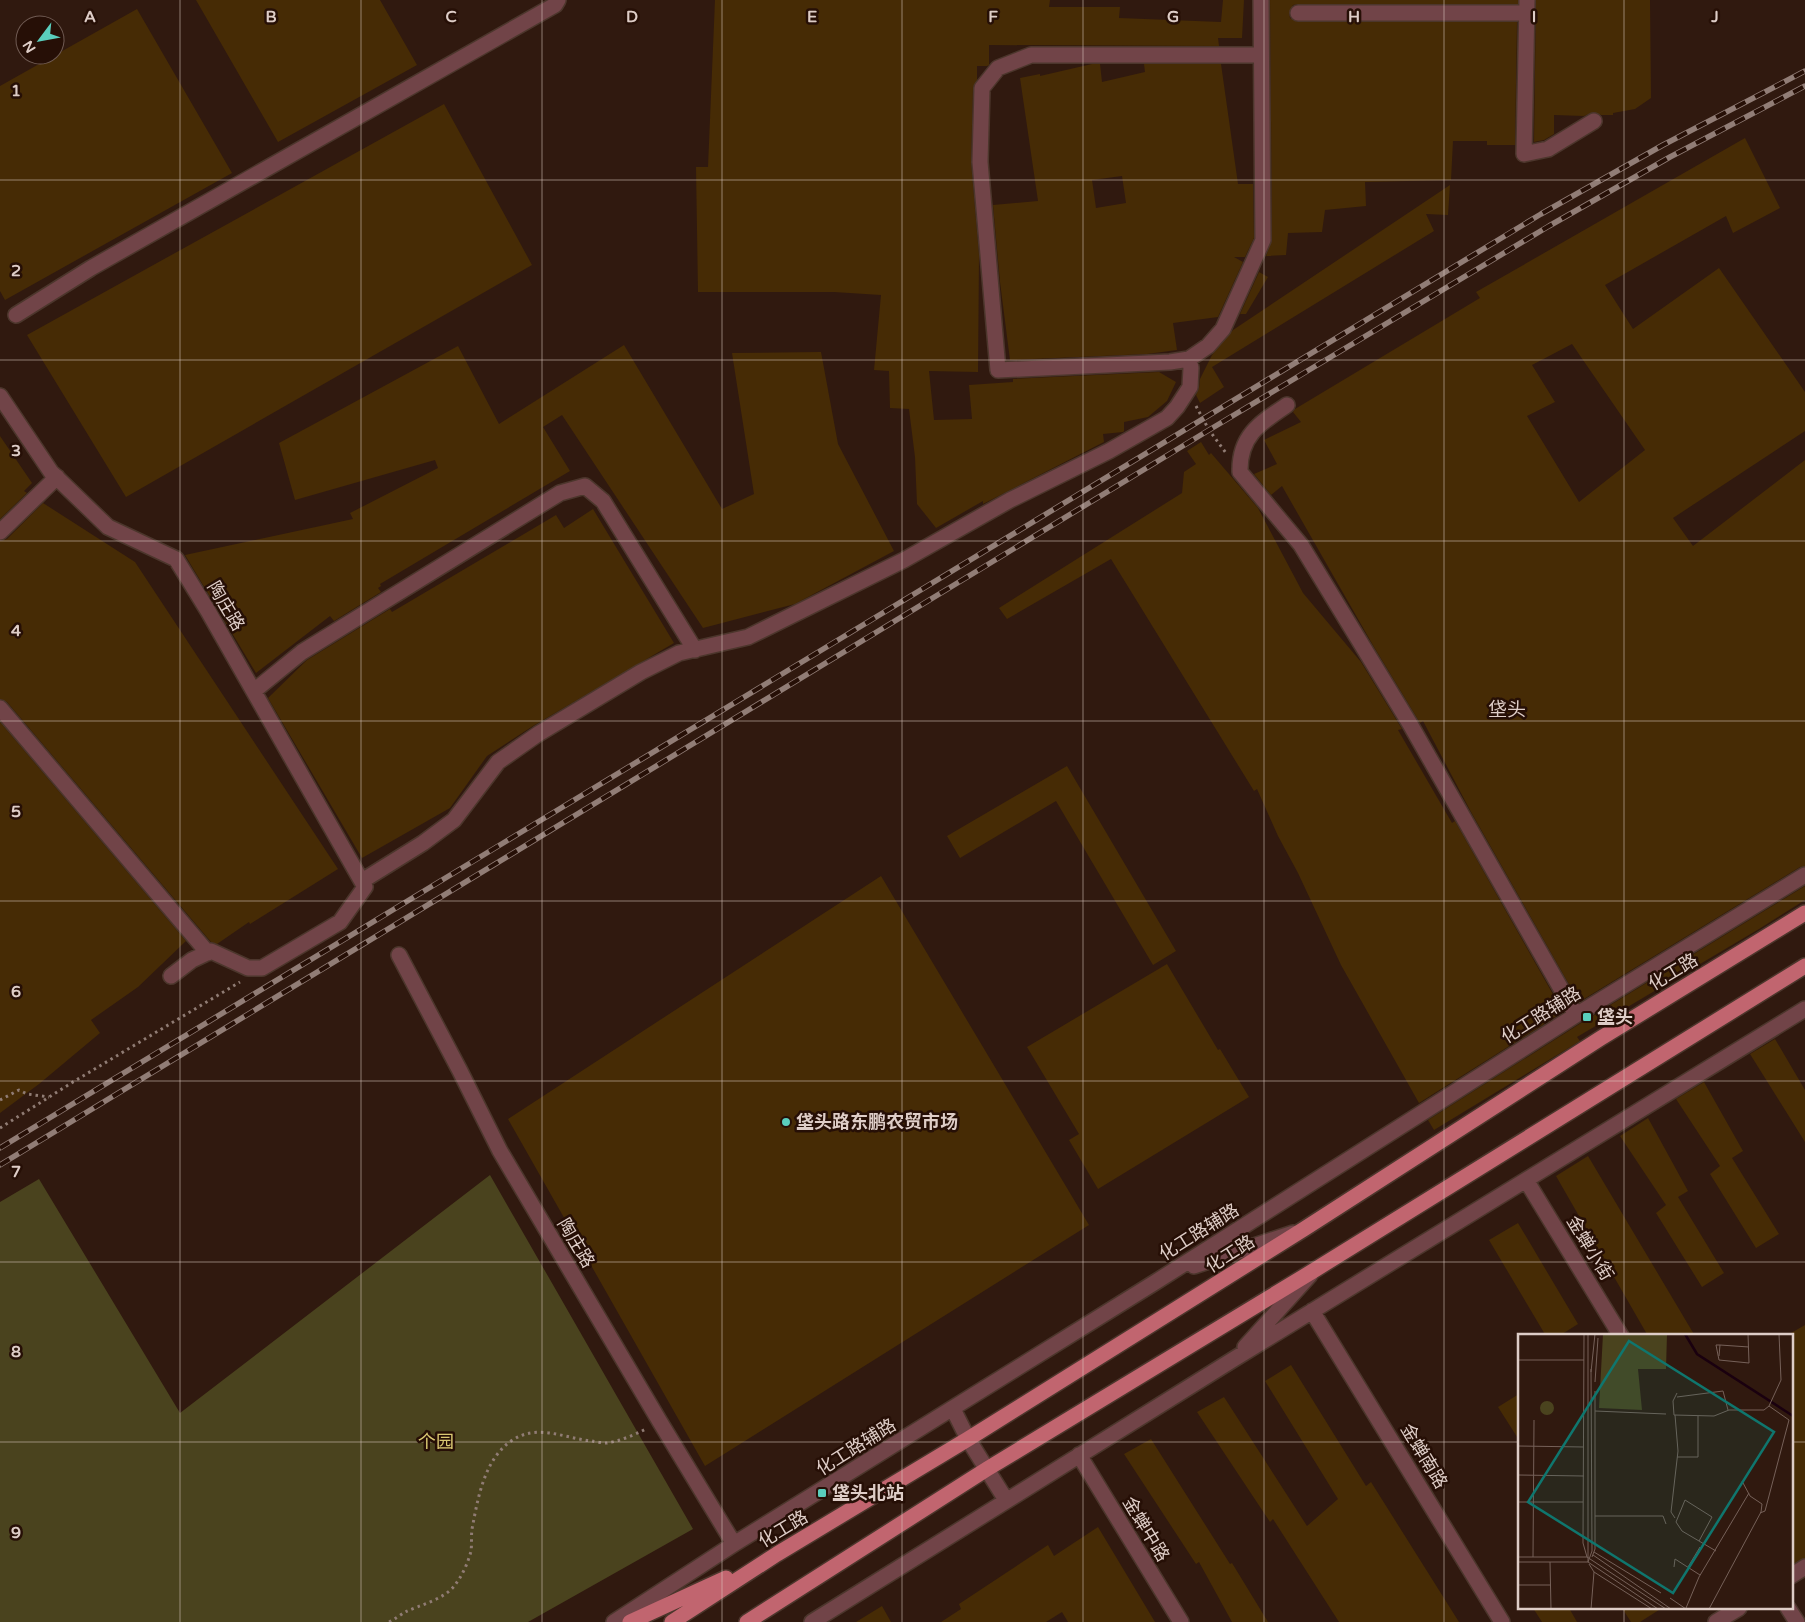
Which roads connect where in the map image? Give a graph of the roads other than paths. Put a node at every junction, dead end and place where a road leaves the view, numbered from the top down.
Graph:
1 (1260, 0) edge
2 (557, 3) edge
3 (1526, 7) edge
4 (1298, 13) dead end
5 (1261, 55) junction
6 (1594, 121) dead end
7 (16, 315) dead end
8 (1189, 360) junction
9 (0, 396) edge
10 (1287, 404) dead end
11 (57, 477) junction
12 (0, 532) edge
13 (695, 650) junction
14 (254, 692) junction
15 (0, 708) edge
16 (1805, 876) edge
17 (364, 884) junction
18 (1805, 913) edge
19 (208, 953) junction
20 (399, 955) dead end
21 (1805, 966) edge
22 (172, 976) dead end
23 (1805, 1009) edge
24 (1576, 1015) junction
25 (1526, 1180) junction
26 (1304, 1229) junction
27 (1313, 1271) junction
28 (1154, 1283) junction
29 (1312, 1311) junction
30 (1620, 1334) edge
31 (1234, 1359) junction
32 (953, 1408) junction
33 (968, 1439) junction
34 (1079, 1455) junction
35 (987, 1469) junction
36 (1006, 1500) junction
37 (734, 1544) junction
38 (777, 1554) junction
39 (1805, 1567) edge
40 (1792, 1575) edge
41 (1735, 1610) edge
42 (1789, 1610) edge
43 (758, 1618) edge
44 (614, 1622) edge
45 (630, 1622) edge
46 (672, 1622) edge
47 (747, 1622) edge
48 (812, 1622) edge
49 (1181, 1622) edge
50 (1502, 1622) edge
51 (1716, 1622) edge
52 (1797, 1622) edge

1 - 5 street
2 - 7 street
3 - 4 street
3 - 6 street
5 - 8 street
5 - 8 street
8 - 13 street
9 - 11 street, 陶庄路
10 - 24 street
11 - 12 street
11 - 14 street, 陶庄路
13 - 14 street
13 - 17 street
14 - 17 street, 陶庄路
15 - 19 street
16 - 24 street, 化工路辅路
17 - 19 street
18 - 26 main road, 化工路
19 - 22 street
20 - 37 street, 陶庄路
21 - 27 main road
23 - 25 street
24 - 28 street, 化工路辅路
25 - 29 street
25 - 30 street, 金蝉小街
26 - 28 street
26 - 33 main road, 化工路
27 - 31 street
27 - 35 main road
28 - 32 street, 化工路辅路
29 - 31 street
29 - 50 street, 金蝉南路
31 - 34 street
32 - 33 street
32 - 37 street, 化工路辅路
33 - 35 street
33 - 38 main road, 化工路
34 - 36 street
34 - 49 street, 金蝉中路
35 - 36 street
35 - 43 main road
36 - 48 street
37 - 44 street, 化工路辅路
38 - 45 main road
38 - 46 main road, 化工路
39 - 40 street
41 - 51 street
42 - 52 street
43 - 47 main road

